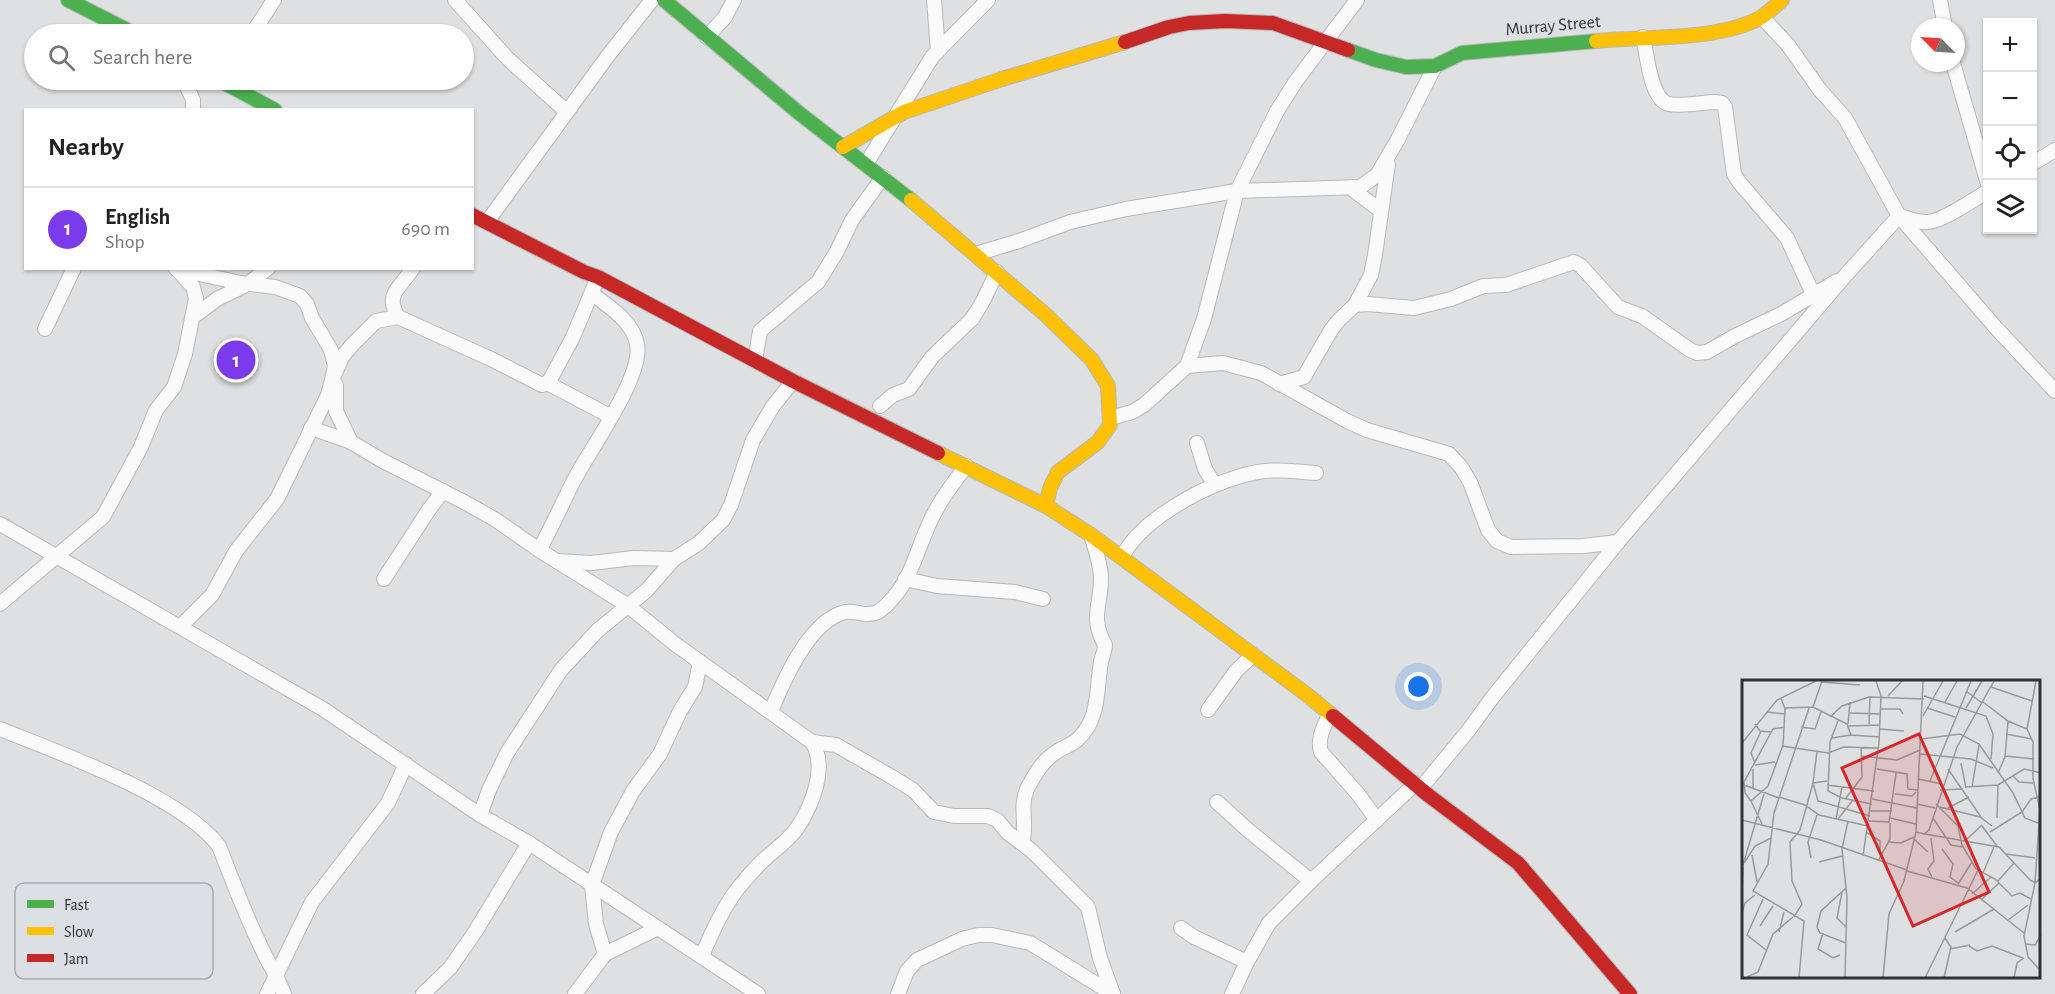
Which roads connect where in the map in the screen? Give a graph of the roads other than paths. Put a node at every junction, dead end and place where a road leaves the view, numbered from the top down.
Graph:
1 (68, 0) edge
2 (274, 0) edge
3 (454, 0) edge
4 (652, 0) edge
5 (664, 0) edge
6 (734, 0) edge
7 (934, 0) edge
8 (988, 0) edge
9 (1357, 0) edge
10 (1782, 0) edge
11 (1940, 0) edge
12 (1762, 17) junction
13 (1943, 18) edge
14 (115, 24) edge
15 (258, 24) edge
16 (1643, 37) junction
17 (707, 38) junction
18 (1325, 42) junction
19 (938, 51) junction
20 (1435, 66) junction
21 (1956, 72) edge
22 (188, 90) edge
23 (242, 90) edge
24 (193, 108) edge
25 (272, 108) edge
26 (567, 112) junction
27 (895, 116) junction
28 (843, 147) junction
29 (2055, 150) edge
30 (1390, 154) junction
31 (2037, 161) edge
32 (866, 164) junction
33 (883, 177) junction
34 (1987, 180) edge
35 (1352, 189) junction
36 (1237, 191) junction
37 (1983, 194) edge
38 (1381, 211) junction
39 (474, 216) edge
40 (1899, 216) junction
41 (487, 222) junction
42 (976, 254) junction
43 (73, 270) edge
44 (177, 270) edge
45 (181, 270) edge
46 (266, 270) edge
47 (412, 270) edge
48 (997, 272) junction
49 (598, 277) junction
50 (1844, 277) junction
51 (248, 284) junction
52 (592, 294) junction
53 (1813, 294) junction
54 (1355, 305) junction
55 (194, 316) junction
56 (398, 317) junction
57 (45, 329) dead end
58 (755, 361) junction
59 (1187, 366) junction
60 (1302, 378) junction
61 (332, 380) junction
62 (793, 381) junction
63 (548, 383) junction
64 (1279, 384) junction
65 (2055, 391) edge
66 (1297, 394) junction
67 (880, 406) dead end
68 (610, 416) junction
69 (1111, 418) junction
70 (311, 428) junction
71 (351, 442) junction
72 (1197, 443) dead end
73 (966, 466) junction
74 (1316, 473) dead end
75 (1215, 485) junction
76 (444, 491) junction
77 (1046, 506) junction
78 (0, 524) edge
79 (1091, 535) junction
80 (1618, 542) junction
81 (539, 550) junction
82 (56, 556) junction
83 (1122, 557) junction
84 (674, 559) junction
85 (557, 561) junction
86 (384, 579) dead end
87 (905, 579) junction
88 (1043, 599) dead end
89 (0, 604) edge
90 (627, 605) junction
91 (181, 626) junction
92 (1253, 656) junction
93 (699, 662) junction
94 (1208, 710) dead end
95 (771, 711) junction
96 (1329, 715) junction
97 (0, 729) edge
98 (812, 742) junction
99 (406, 764) junction
100 (1418, 786) junction
101 (1217, 802) dead end
102 (480, 815) junction
103 (1377, 820) junction
104 (529, 843) junction
105 (1022, 843) junction
106 (1311, 881) junction
107 (592, 885) junction
108 (658, 928) junction
109 (1181, 928) dead end
110 (605, 954) junction
111 (702, 956) junction
112 (1247, 962) junction
113 (276, 974) junction
114 (755, 993) edge
115 (267, 994) edge
116 (284, 994) edge
117 (423, 994) edge
118 (575, 994) edge
119 (898, 994) edge
120 (1113, 994) edge
121 (1232, 994) edge
122 (1630, 994) edge

1 - 14 street
2 - 15 street
3 - 26 street
4 - 26 street
5 - 17 street
6 - 17 street
7 - 19 street
8 - 19 street
9 - 18 street
10 - 12 street, Murray Street
11 - 13 street
12 - 16 street, Murray Street
12 - 40 street
16 - 20 street, Murray Street
16 - 53 street
17 - 28 street
18 - 20 street, Murray Street
18 - 27 street, Murray Street
18 - 36 street
19 - 27 street
20 - 30 street
21 - 34 street
22 - 24 street
23 - 25 street
26 - 41 street
27 - 28 street, Murray Street
27 - 32 street
28 - 32 street
29 - 31 street
30 - 35 street
30 - 38 street
32 - 33 street
33 - 42 street
33 - 58 street
35 - 36 street
35 - 38 street
36 - 42 street
36 - 59 street
37 - 40 street
38 - 54 street
39 - 41 street
40 - 50 street
40 - 65 street
41 - 49 street
42 - 48 street
43 - 57 street
44 - 55 street
45 - 51 street
46 - 51 street
47 - 56 street
48 - 67 street
48 - 69 street
49 - 52 street
49 - 58 street
50 - 53 street
50 - 80 street
51 - 55 street
51 - 61 street
52 - 63 street
52 - 68 street
53 - 54 street
54 - 60 street
55 - 82 street
56 - 61 street
56 - 63 street
58 - 62 street
59 - 64 street
59 - 69 street
60 - 64 street
60 - 66 street
61 - 70 street
61 - 71 street
62 - 73 street
62 - 84 street
63 - 68 street
64 - 66 street
66 - 80 street
68 - 81 street
69 - 77 street
70 - 71 street
70 - 91 street
71 - 76 street
72 - 75 street
73 - 77 street
73 - 87 street
74 - 75 street
75 - 83 street
76 - 81 street
76 - 86 street
77 - 79 street
78 - 82 street
79 - 83 street
79 - 105 street
80 - 100 street
81 - 85 street
82 - 89 street
82 - 91 street
83 - 92 street
84 - 85 street
84 - 90 street
85 - 90 street
87 - 88 street
87 - 95 street
90 - 93 street
90 - 102 street
91 - 99 street
92 - 94 street
92 - 96 street
93 - 95 street
93 - 107 street
95 - 98 street
96 - 100 street
96 - 103 street
97 - 113 street
98 - 105 street
98 - 111 street
99 - 102 street
99 - 113 street
100 - 103 street
100 - 122 street
101 - 106 street
102 - 104 street
103 - 106 street
104 - 107 street
104 - 117 street
105 - 120 street
106 - 112 street
107 - 108 street
107 - 110 street
108 - 110 street
108 - 111 street
109 - 112 street
110 - 118 street
111 - 114 street
112 - 121 street
113 - 115 street
113 - 116 street
119 - 120 street

